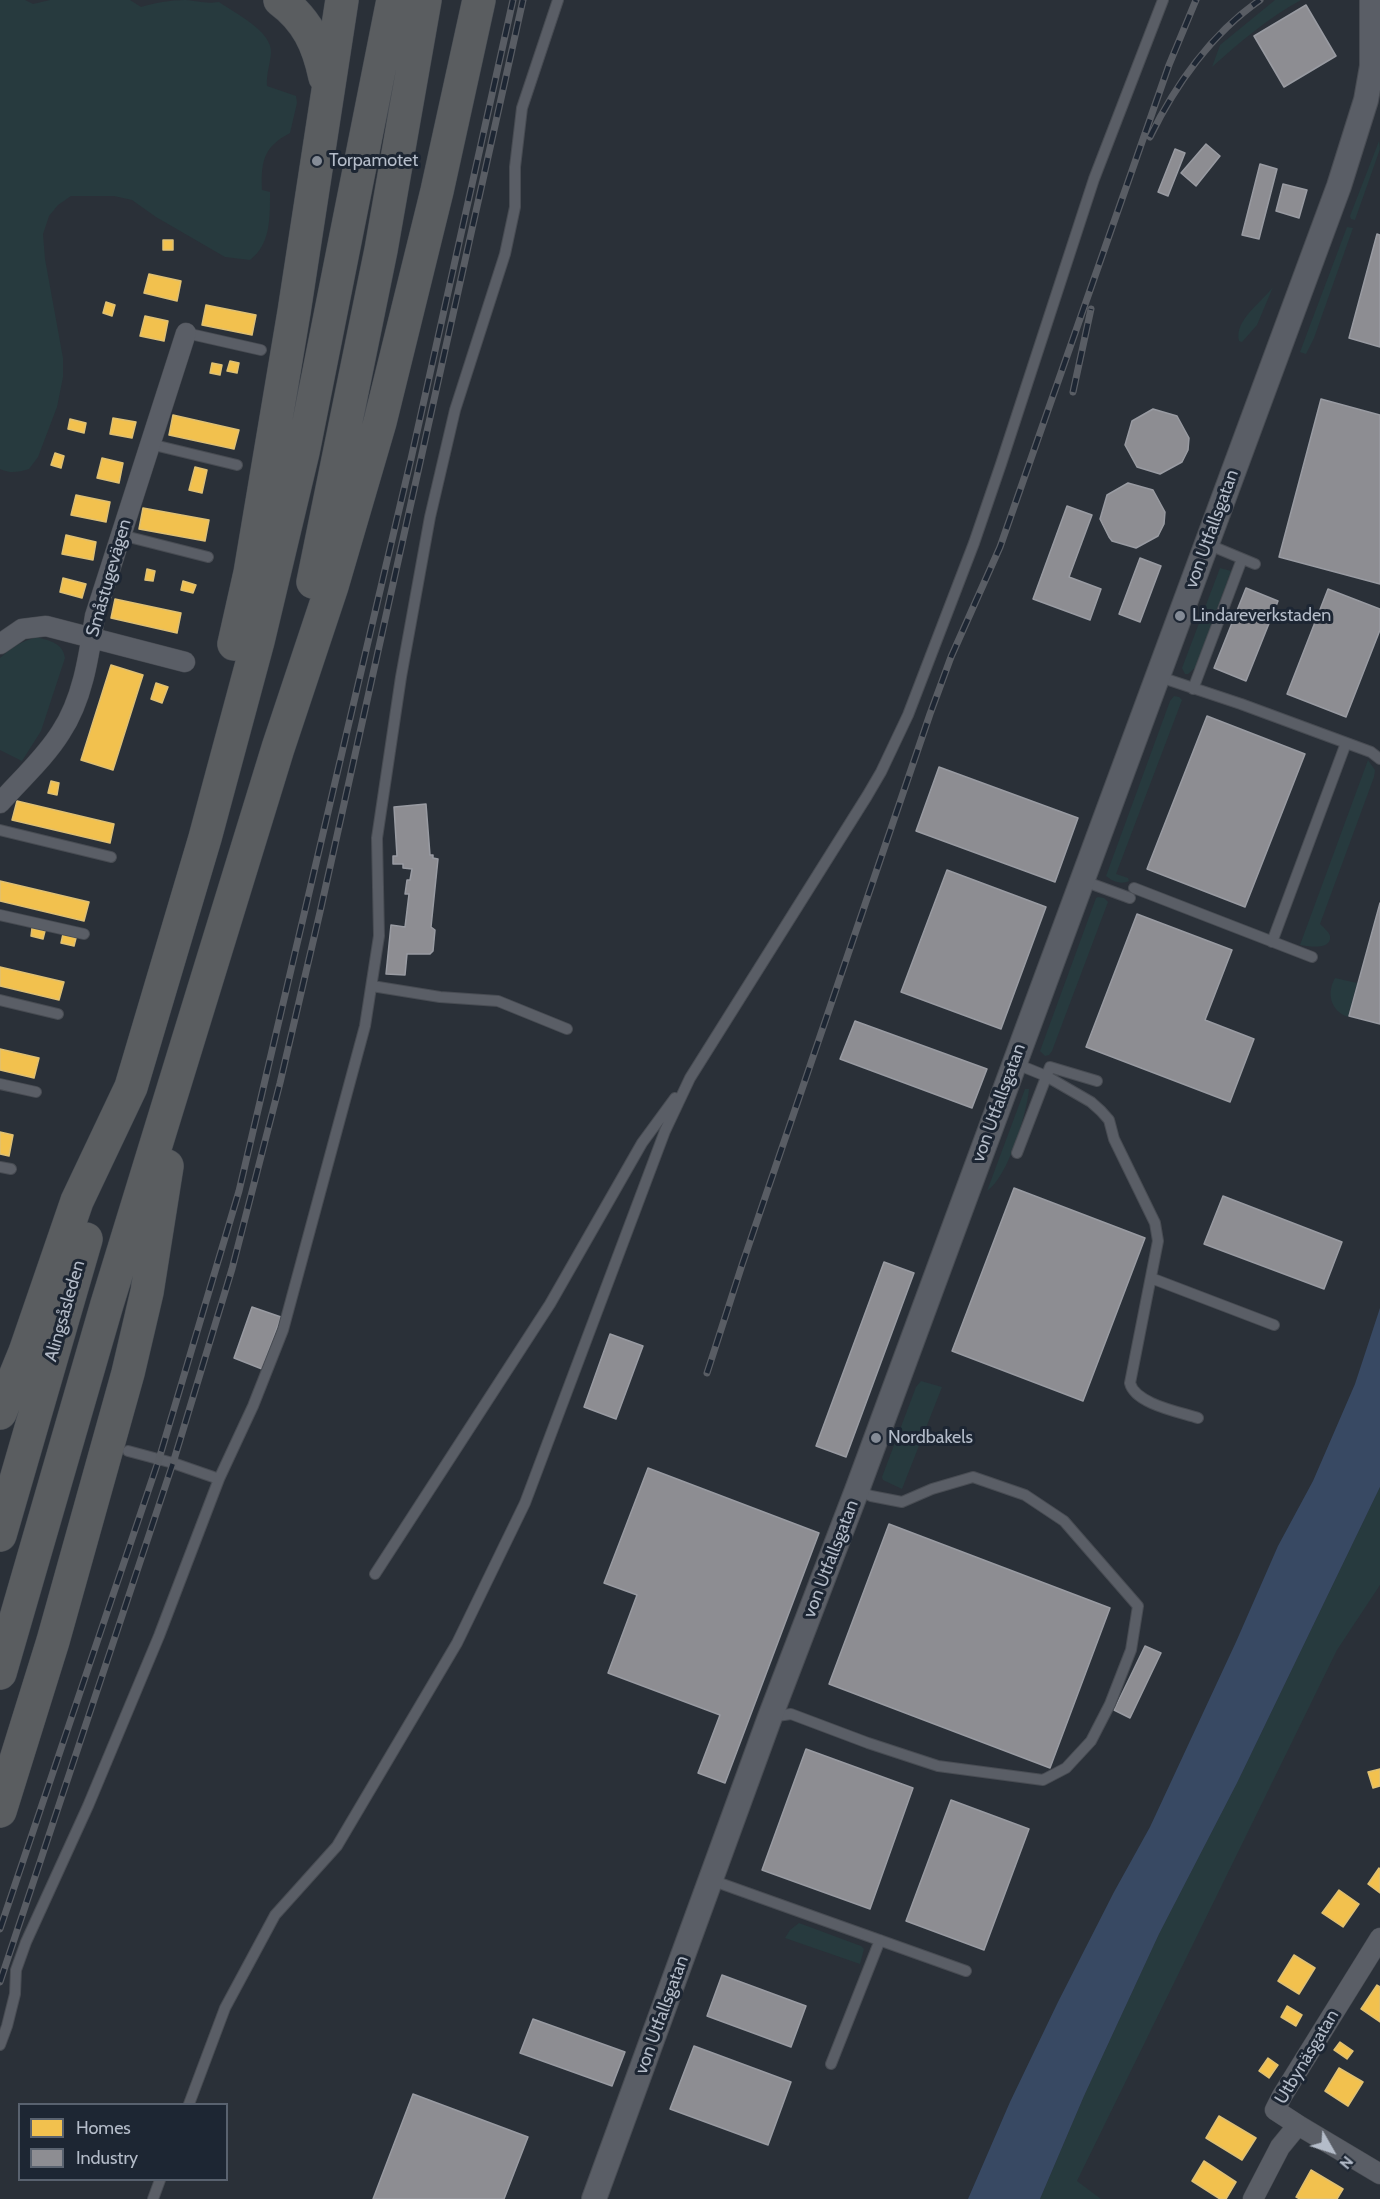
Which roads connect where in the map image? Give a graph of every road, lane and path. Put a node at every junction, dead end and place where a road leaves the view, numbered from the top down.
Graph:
1 (280, 0) edge
2 (342, 0) edge
3 (393, 0) edge
4 (425, 0) edge
5 (479, 0) edge
6 (558, 0) edge
7 (1163, 0) edge
8 (1372, 0) edge
9 (327, 87) junction
10 (186, 333) joint
11 (261, 350) dead end
12 (150, 444) junction
13 (237, 465) dead end
14 (121, 535) junction
15 (1207, 544) junction
16 (208, 557) dead end
17 (1242, 559) junction
18 (1255, 564) dead end
19 (91, 639) junction
20 (0, 644) edge
21 (185, 662) dead end
22 (1157, 676) junction
23 (1193, 689) junction
24 (283, 731) junction
25 (1346, 743) junction
26 (1380, 759) edge
27 (0, 803) edge
28 (0, 830) edge
29 (205, 838) junction
30 (111, 857) dead end
31 (1081, 880) junction
32 (0, 915) edge
33 (84, 934) dead end
34 (1272, 942) junction
35 (1312, 957) dead end
36 (372, 986) junction
37 (0, 1000) edge
38 (58, 1014) dead end
39 (567, 1029) dead end
40 (187, 1045) junction
41 (1014, 1063) junction
42 (1046, 1076) junction
43 (690, 1078) junction
44 (1097, 1081) dead end
45 (0, 1084) edge
46 (131, 1087) junction
47 (36, 1092) dead end
48 (1017, 1153) dead end
49 (1151, 1278) junction
50 (1274, 1325) dead end
51 (0, 1413) edge
52 (1198, 1418) dead end
53 (128, 1451) dead end
54 (219, 1479) junction
55 (857, 1490) junction
56 (0, 1535) edge
57 (375, 1574) dead end
58 (0, 1673) edge
59 (770, 1717) junction
60 (0, 1811) edge
61 (711, 1880) junction
62 (880, 1940) junction
63 (1379, 1940) edge
64 (966, 1971) dead end
65 (0, 2044) edge
66 (831, 2064) dead end
67 (189, 2103) edge
68 (1298, 2125) junction
69 (1380, 2174) edge
70 (160, 2181) edge
71 (153, 2199) edge
72 (594, 2199) edge
73 (1253, 2199) edge

1 - 9 highway
2 - 9 highway
3 - 29 highway
4 - 24 highway
5 - 24 highway
6 - 36 lane
7 - 43 lane
8 - 15 street, von Utfallsgatan
9 - 29 highway
10 - 11 lane
10 - 12 street, Småstugevägen
12 - 13 lane
12 - 14 street, Småstugevägen
14 - 16 lane
14 - 19 street, Småstugevägen
15 - 17 lane
15 - 22 street, von Utfallsgatan
17 - 18 lane
17 - 23 lane
19 - 20 street
19 - 21 street
19 - 27 street, Småstugevägen
22 - 23 lane
22 - 31 street, von Utfallsgatan
23 - 25 lane
24 - 40 highway
25 - 26 lane
25 - 34 lane
28 - 30 lane
29 - 46 highway
31 - 34 lane
31 - 41 street, von Utfallsgatan
32 - 33 lane
34 - 35 lane
36 - 39 lane
36 - 54 lane
37 - 38 lane
40 - 58 highway
40 - 60 highway
41 - 42 lane
41 - 55 street, von Utfallsgatan
42 - 44 lane
42 - 48 lane
42 - 49 lane
43 - 57 lane
43 - 67 lane
45 - 47 lane
46 - 51 highway
46 - 56 highway, Alingsåsleden
49 - 50 lane
49 - 52 lane
53 - 54 lane
54 - 65 lane
55 - 59 street, von Utfallsgatan
55 - 59 lane
59 - 61 street, von Utfallsgatan
61 - 62 lane
61 - 72 street, von Utfallsgatan
62 - 64 lane
62 - 66 lane
63 - 68 street, Utbynäsgatan
68 - 69 street
68 - 73 street, Utbynäsgatan
70 - 71 lane

